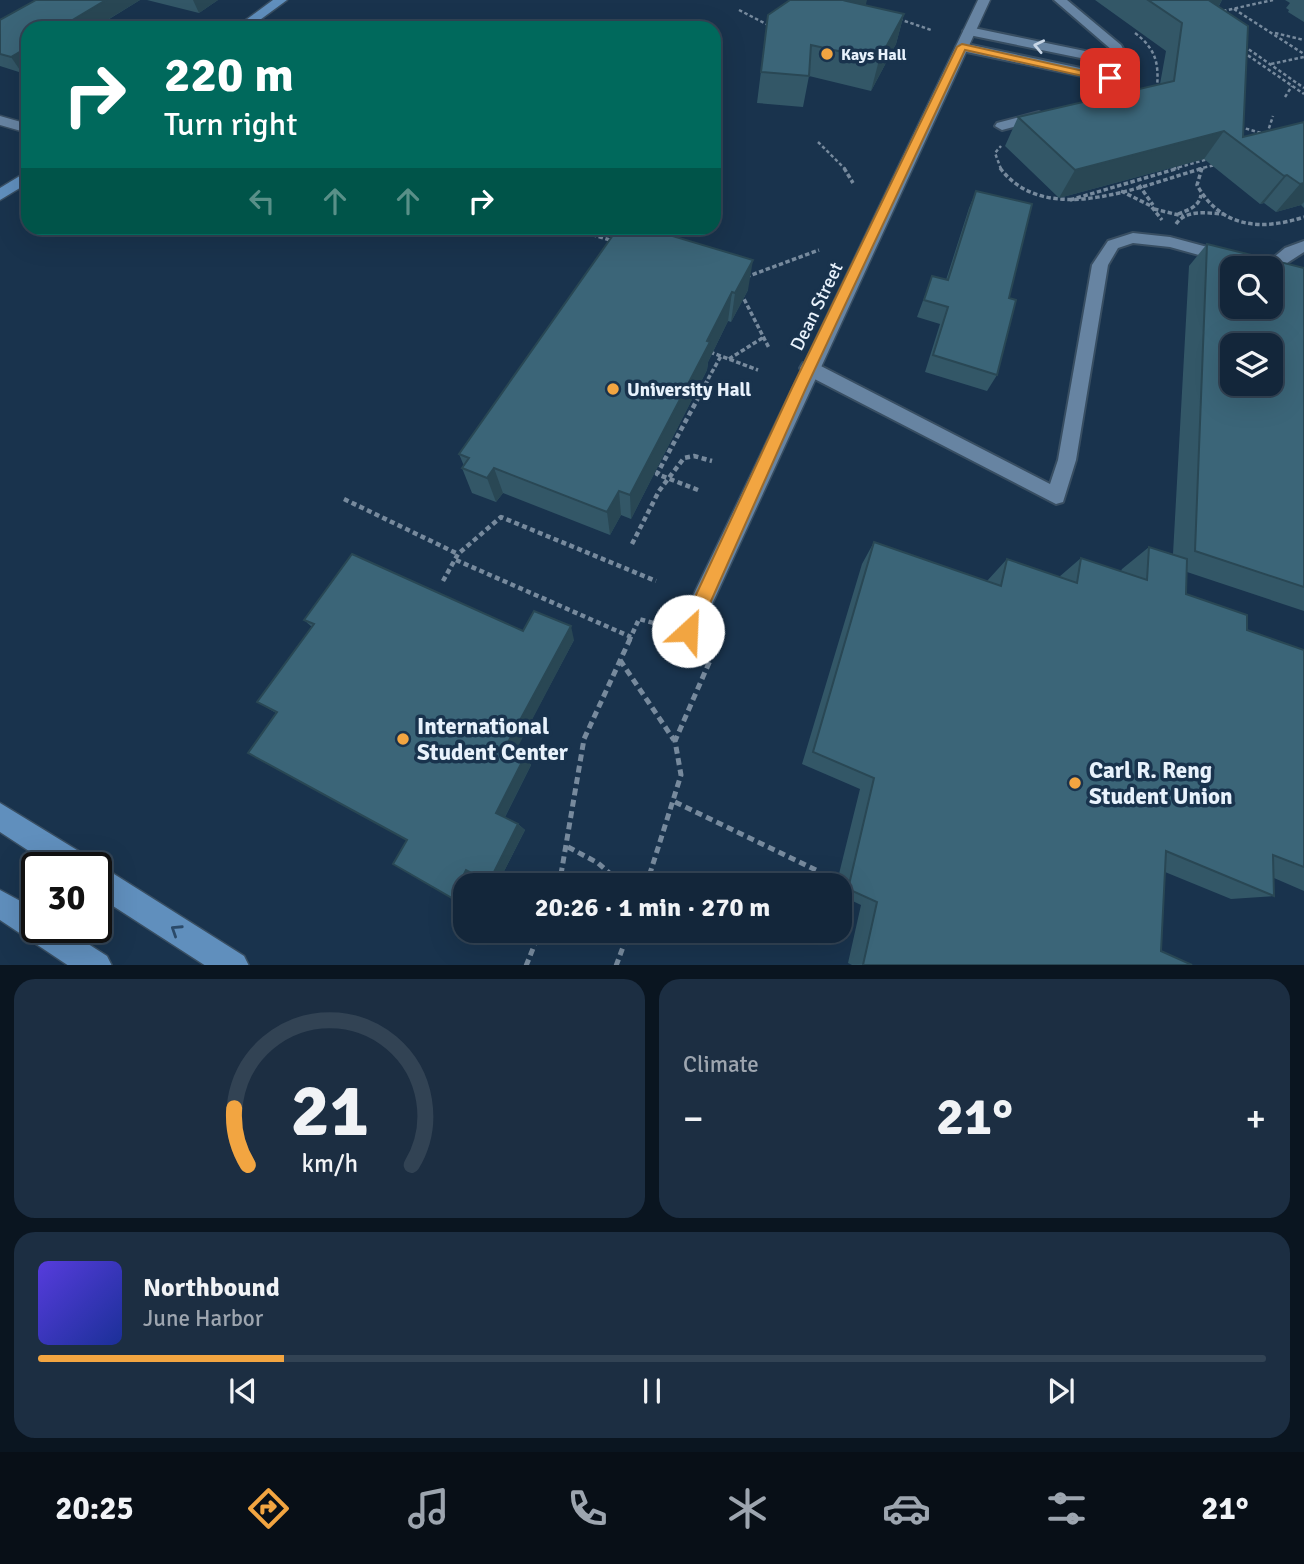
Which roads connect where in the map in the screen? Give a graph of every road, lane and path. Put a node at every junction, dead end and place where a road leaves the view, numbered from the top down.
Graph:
1 (281, 0) edge
2 (984, 0) edge
3 (1060, 0) edge
4 (1273, 0) edge
5 (1252, 5) junction
6 (1234, 9) junction
7 (739, 10) dead end
8 (1212, 14) edge
9 (892, 17) edge
10 (1250, 19) junction
11 (251, 21) edge
12 (931, 30) dead end
13 (1268, 31) junction
14 (782, 32) edge
15 (966, 39) junction
16 (1304, 41) edge
17 (1240, 43) edge
18 (1291, 46) junction
19 (1236, 48) edge
20 (1156, 51) dead end
21 (1304, 56) edge
22 (1271, 64) junction
23 (1126, 73) junction
24 (1292, 86) junction
25 (1304, 88) edge
26 (1157, 90) edge
27 (1304, 94) edge
28 (1285, 97) dead end
29 (1079, 106) edge
30 (1053, 113) edge
31 (1273, 116) dead end
32 (0, 120) edge
33 (1230, 124) edge
34 (1002, 126) dead end
35 (21, 127) edge
36 (1267, 135) junction
37 (1274, 137) edge
38 (818, 142) dead end
39 (1012, 144) dead end
40 (1203, 151) edge
41 (1228, 162) edge
42 (1202, 168) junction
43 (21, 181) edge
44 (853, 183) dead end
45 (1139, 185) junction
46 (1121, 191) junction
47 (0, 195) edge
48 (1201, 195) junction
49 (1070, 201) junction
50 (1153, 209) junction
51 (1159, 210) junction
52 (1224, 214) junction
53 (1177, 215) junction
54 (1185, 216) junction
55 (1304, 217) edge
56 (1166, 229) dead end
57 (1173, 230) dead end
58 (594, 235) edge
59 (622, 244) edge
60 (1304, 246) edge
61 (819, 250) dead end
62 (1220, 256) edge
63 (1283, 258) edge
64 (1283, 272) edge
65 (1293, 274) edge
66 (735, 281) edge
67 (741, 292) edge
68 (764, 337) junction
69 (769, 348) dead end
70 (708, 352) edge
71 (721, 356) junction
72 (729, 360) junction
73 (809, 368) junction
74 (758, 370) dead end
75 (712, 461) dead end
76 (670, 479) junction
77 (698, 490) dead end
78 (344, 499) dead end
79 (632, 544) dead end
80 (457, 557) junction
81 (443, 581) dead end
82 (656, 581) dead end
83 (688, 631) junction
84 (631, 637) junction
85 (620, 660) junction
86 (675, 741) junction
87 (675, 802) junction
88 (0, 816) edge
89 (567, 847) junction
90 (55, 852) edge
91 (818, 871) dead end
92 (562, 873) edge
93 (611, 873) edge
94 (650, 873) edge
95 (112, 888) edge
96 (0, 904) edge
97 (21, 917) edge
98 (62, 943) edge
99 (535, 943) edge
100 (624, 943) edge
101 (97, 965) edge
102 (234, 965) edge
103 (526, 965) edge
104 (616, 965) edge

1 - 11 street
2 - 15 street, Dean Street
3 - 23 lane
4 - 5 path
5 - 6 path
5 - 10 path
6 - 8 path
6 - 10 path
7 - 14 path
9 - 12 path
10 - 13 path
13 - 16 path
13 - 18 path
15 - 23 lane
15 - 73 street, Dean Street
16 - 18 path
17 - 22 path
18 - 21 path
19 - 24 path
20 - 26 path
21 - 22 path
22 - 25 path
23 - 29 lane
24 - 27 path
24 - 28 path
30 - 34 lane
31 - 36 path
32 - 35 street
33 - 36 path
36 - 37 path
38 - 44 path
39 - 49 path
40 - 49 path
41 - 42 path
42 - 45 path
42 - 48 path
43 - 47 street
45 - 46 path
45 - 51 path
46 - 49 path
46 - 50 path
48 - 52 path
48 - 53 path
50 - 51 path
50 - 56 path
51 - 53 path
52 - 54 path
52 - 55 path
53 - 54 path
54 - 57 path
58 - 59 path
60 - 63 lane
61 - 66 path
62 - 73 lane
64 - 65 lane
67 - 68 path
68 - 69 path
68 - 72 path
70 - 71 path
71 - 72 path
71 - 76 path
72 - 74 path
73 - 83 street, Dean Street
75 - 76 path
76 - 77 path
76 - 79 path
78 - 80 path
80 - 81 path
80 - 82 path
80 - 84 path
83 - 84 path
83 - 86 path
84 - 85 path
85 - 86 path
85 - 89 path
86 - 87 path
87 - 91 path
87 - 94 path
88 - 90 street
89 - 92 path
89 - 93 path
102 -> 95 street
96 - 97 street
98 - 101 street
99 - 103 path
100 - 104 path

